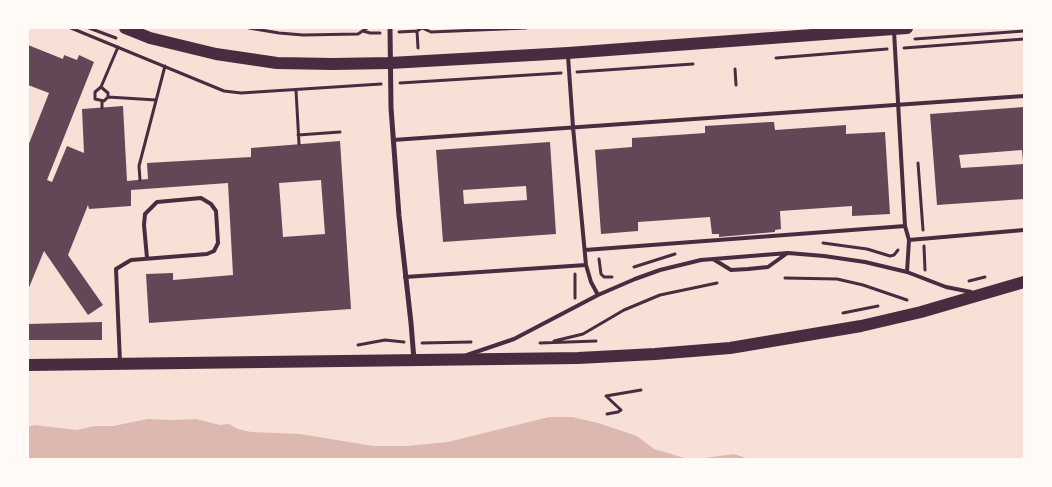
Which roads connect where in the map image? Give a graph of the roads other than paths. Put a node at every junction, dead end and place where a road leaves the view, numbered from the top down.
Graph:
1 (125, 28) edge
2 (390, 28) edge
3 (894, 28) edge
4 (907, 28) edge
5 (568, 53) junction
6 (390, 63) junction
7 (1024, 96) edge
8 (897, 104) junction
9 (573, 127) junction
10 (393, 140) junction
11 (905, 226) junction
12 (1024, 230) edge
13 (909, 240) junction
14 (585, 250) junction
15 (788, 253) junction
16 (147, 258) junction
17 (713, 260) junction
18 (586, 265) junction
19 (907, 272) junction
20 (405, 277) junction
21 (1024, 282) edge
22 (598, 295) junction
23 (983, 295) junction
24 (453, 359) junction
25 (414, 360) junction
26 (120, 364) junction
27 (28, 365) edge

1 - 6 main road
2 - 6 street
3 - 4 main road
3 - 5 main road
3 - 8 lane
5 - 6 main road
5 - 9 lane
6 - 10 street
7 - 8 lane
8 - 9 lane
8 - 11 lane
9 - 10 lane
9 - 14 lane
10 - 20 street
11 - 13 lane
11 - 14 lane
12 - 13 lane
13 - 19 lane
14 - 18 lane
15 - 17 lane
15 - 17 lane
15 - 19 lane
16 - 16 lane
16 - 26 lane
17 - 22 lane
18 - 20 lane
18 - 22 lane
19 - 23 lane
20 - 25 street
21 - 23 main road
22 - 24 lane
23 - 24 main road
24 - 25 main road
25 - 26 main road
26 - 27 main road

